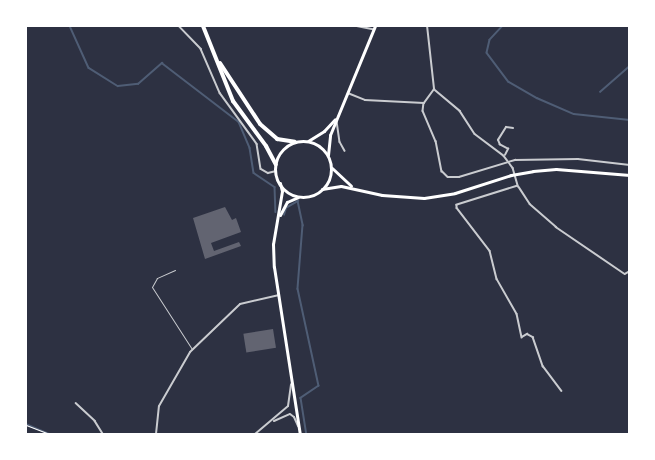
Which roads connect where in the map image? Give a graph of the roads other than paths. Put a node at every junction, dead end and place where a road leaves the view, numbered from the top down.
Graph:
1 (179, 26) edge
2 (203, 26) edge
3 (357, 26) edge
4 (427, 26) edge
5 (374, 27) edge
6 (215, 55) junction
7 (434, 89) junction
8 (347, 93) junction
9 (424, 103) junction
10 (337, 117) junction
11 (513, 128) dead end
12 (307, 141) junction
13 (295, 142) junction
14 (345, 151) dead end
15 (504, 156) junction
16 (329, 157) junction
17 (508, 161) junction
18 (276, 165) junction
19 (630, 165) edge
20 (331, 166) junction
21 (276, 171) junction
22 (630, 175) edge
23 (280, 183) junction
24 (518, 186) junction
25 (353, 187) junction
26 (322, 189) junction
27 (300, 196) junction
28 (276, 225) junction
29 (175, 270) dead end
30 (630, 271) edge
31 (277, 289) junction
32 (278, 295) junction
33 (263, 296) junction
34 (193, 350) junction
35 (290, 373) junction
36 (562, 391) dead end
37 (76, 403) dead end
38 (266, 426) junction
39 (300, 434) edge
40 (103, 435) edge
41 (156, 435) edge
42 (255, 435) edge

1 - 21 street
2 - 6 highway
3 - 5 street
4 - 7 street
5 - 8 main road
6 - 13 highway
6 - 18 highway
7 - 9 street
7 - 15 street
8 - 9 street
8 - 10 main road
9 - 17 street
10 - 12 main road
10 - 14 street
10 - 16 main road
11 - 15 street
12 - 13 main road
12 - 16 main road
13 - 18 main road
15 - 17 street
16 - 20 main road
17 - 19 street
17 - 24 street
18 - 21 main road
20 - 25 main road
20 - 26 main road
21 - 23 main road
22 - 25 main road
23 - 27 main road
23 - 28 main road
24 - 30 street
24 - 36 street
25 - 26 main road
26 - 27 main road
27 - 28 main road
28 - 31 main road
29 - 34 lane
31 - 32 main road
31 - 33 street
32 - 33 street
32 - 35 main road
33 - 34 street
34 - 41 street
35 - 38 street
35 - 39 main road
37 - 40 street
38 - 39 street
38 - 42 street

